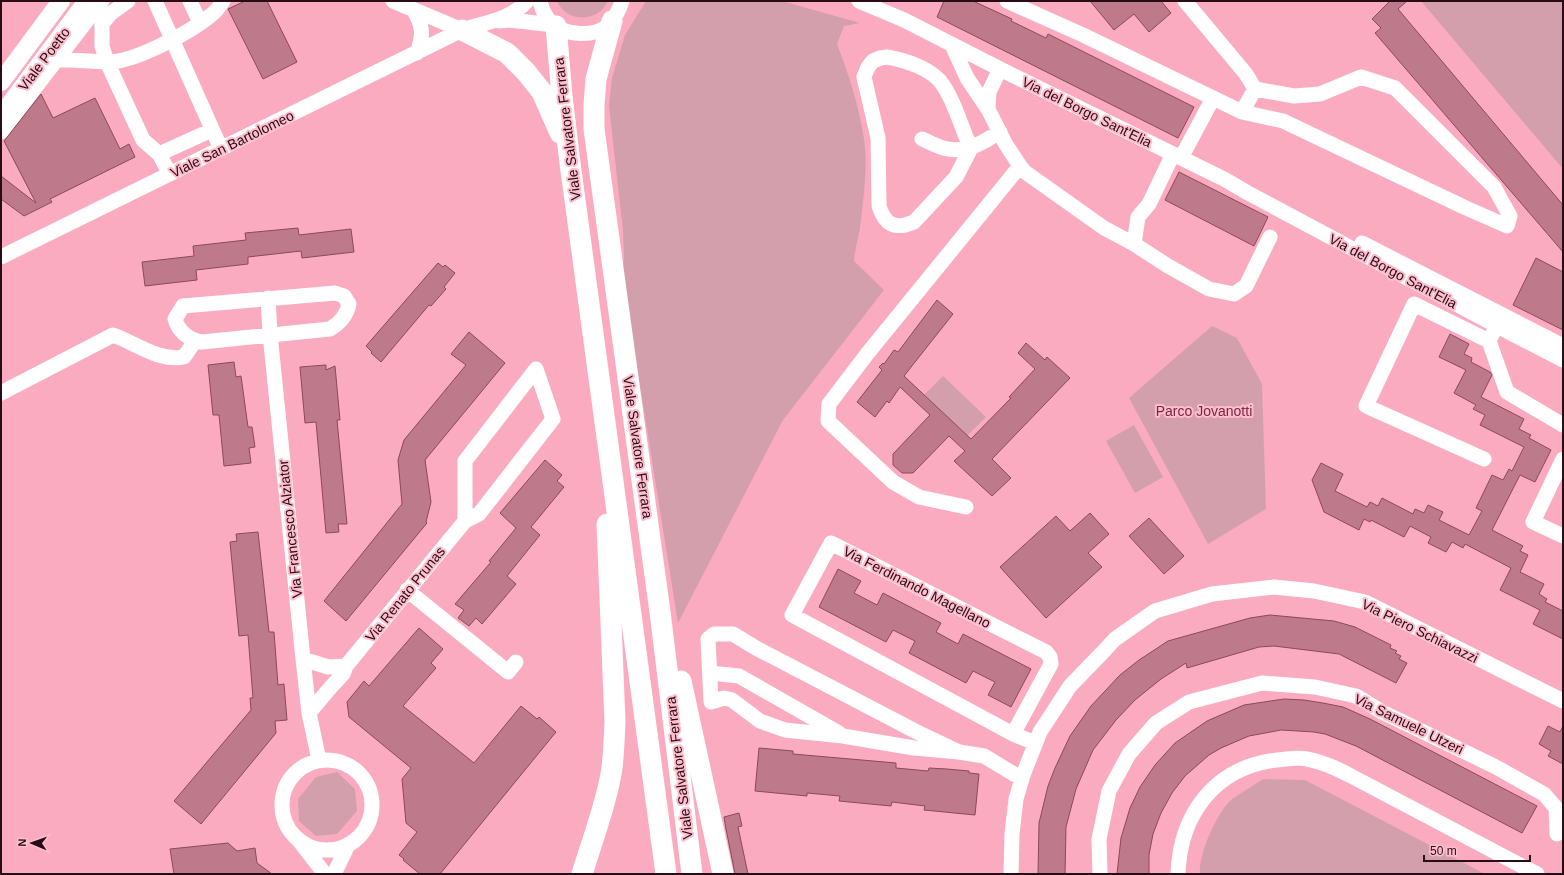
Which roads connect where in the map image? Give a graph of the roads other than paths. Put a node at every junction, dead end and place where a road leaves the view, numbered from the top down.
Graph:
1 (87, 1) edge
2 (102, 1) edge
3 (128, 1) edge
4 (155, 1) edge
5 (190, 1) edge
6 (223, 1) edge
7 (394, 1) edge
8 (527, 1) edge
9 (540, 1) edge
10 (630, 1) edge
11 (859, 1) edge
12 (1185, 1) edge
13 (56, 3) edge
14 (1019, 3) edge
15 (412, 9) junction
16 (618, 11) edge
17 (486, 22) junction
18 (200, 23) junction
19 (555, 26) junction
20 (462, 30) junction
21 (172, 39) junction
22 (952, 45) junction
23 (417, 53) junction
24 (51, 59) junction
25 (107, 62) junction
26 (1000, 69) junction
27 (1, 70) edge
28 (1, 82) edge
29 (1255, 89) junction
30 (1213, 98) junction
31 (988, 109) junction
32 (1242, 112) junction
33 (1, 116) edge
34 (212, 130) junction
35 (1, 132) edge
36 (1000, 132) junction
37 (922, 139) dead end
38 (971, 148) junction
39 (221, 149) junction
40 (159, 154) junction
41 (1177, 156) junction
42 (570, 163) junction
43 (1020, 166) junction
44 (170, 174) junction
45 (1224, 179) junction
46 (1270, 237) dead end
47 (1134, 244) junction
48 (1, 257) edge
49 (1423, 287) junction
50 (268, 298) junction
51 (1414, 304) junction
52 (1500, 321) junction
53 (270, 334) junction
54 (194, 341) junction
55 (1489, 341) junction
56 (1563, 346) edge
57 (1563, 360) edge
58 (1, 393) edge
59 (1563, 425) edge
60 (1484, 459) dead end
61 (1563, 459) edge
62 (616, 506) junction
63 (966, 508) dead end
64 (465, 521) junction
65 (1563, 536) edge
66 (407, 590) junction
67 (660, 612) junction
68 (303, 659) junction
69 (516, 662) dead end
70 (346, 666) junction
71 (710, 673) junction
72 (1563, 701) edge
73 (309, 713) junction
74 (1013, 734) junction
75 (843, 736) junction
76 (1035, 743) junction
77 (959, 752) junction
78 (319, 760) junction
79 (1022, 779) junction
80 (1557, 834) dead end
81 (299, 841) junction
82 (348, 845) junction
83 (692, 871) edge
84 (325, 874) edge
85 (334, 874) edge
86 (582, 874) edge
87 (666, 874) edge
88 (723, 874) edge
89 (1011, 874) edge
90 (1100, 874) edge
91 (1178, 874) edge
92 (1537, 874) edge

1 - 24 main road, Viale Poetto
2 - 24 street
3 - 25 street
4 - 21 street
5 - 18 street
6 - 18 street
7 - 15 street
8 - 17 street, Viale San Bartolomeo
9 - 19 street
10 - 16 street
11 - 22 street, Via del Borgo Sant'Elia
12 - 29 street
13 - 27 street, Viale Poetto
13 - 28 main road, Viale Poetto
14 - 30 street
15 - 20 street
15 - 23 street
16 - 19 street, Viale San Bartolomeo
16 - 67 highway, Viale Salvatore Ferrara
17 - 19 street, Viale San Bartolomeo
17 - 20 street, Viale San Bartolomeo
18 - 21 street
19 - 42 highway, Viale Salvatore Ferrara
20 - 23 street, Viale San Bartolomeo
20 - 42 highway
21 - 25 street
21 - 34 street
22 - 26 street, Via del Borgo Sant'Elia
22 - 31 street
23 - 39 street, Viale San Bartolomeo
24 - 25 street
24 - 33 main road, Viale Poetto
24 - 35 street
25 - 40 street
26 - 31 street
26 - 41 street, Via del Borgo Sant'Elia
29 - 32 street
29 - 32 street
30 - 32 street
30 - 41 street
31 - 36 street
34 - 39 street
34 - 40 street
36 - 38 street
36 - 43 street
37 - 38 street
38 - 38 street
39 - 44 street, Viale San Bartolomeo
40 - 44 street
41 - 45 street, Via del Borgo Sant'Elia
41 - 47 street
42 - 62 highway, Viale Salvatore Ferrara
43 - 47 street
43 - 63 street
44 - 48 street, Viale San Bartolomeo
45 - 49 street, Via del Borgo Sant'Elia
45 - 52 street, Via del Borgo Sant'Elia
46 - 47 street
49 - 51 street
49 - 52 street, Via del Borgo Sant'Elia
50 - 53 street, Via Francesco Alziator
50 - 53 street
50 - 54 street
51 - 55 street
51 - 60 street
52 - 55 street
52 - 56 street, Via del Borgo Sant'Elia
52 - 57 street, Via del Borgo Sant'Elia
53 - 54 street
53 - 68 street, Via Francesco Alziator
54 - 58 street
55 - 59 street
61 - 65 street
62 - 86 highway
62 - 87 highway, Viale Salvatore Ferrara
64 - 64 street, Via Renato Prunas
64 - 66 street, Via Renato Prunas
66 - 69 street
66 - 70 street, Via Renato Prunas
67 - 83 highway, Viale Salvatore Ferrara
67 - 88 highway
68 - 70 street
68 - 73 street, Via Francesco Alziator
70 - 73 street, Via Renato Prunas
71 - 75 street
71 - 75 street
71 - 77 street
72 - 76 street, Via Piero Schiavazzi
73 - 78 street, Via Francesco Alziator
74 - 74 street, Via Ferdinando Magellano
74 - 76 street, Via Ferdinando Magellano
75 - 77 street
76 - 79 street, Via Piero Schiavazzi
77 - 79 street
78 - 81 street
78 - 82 street
79 - 89 street, Via Piero Schiavazzi
80 - 90 street, Via Samuele Utzeri
81 - 82 street
81 - 84 street
82 - 85 street
91 - 92 street

